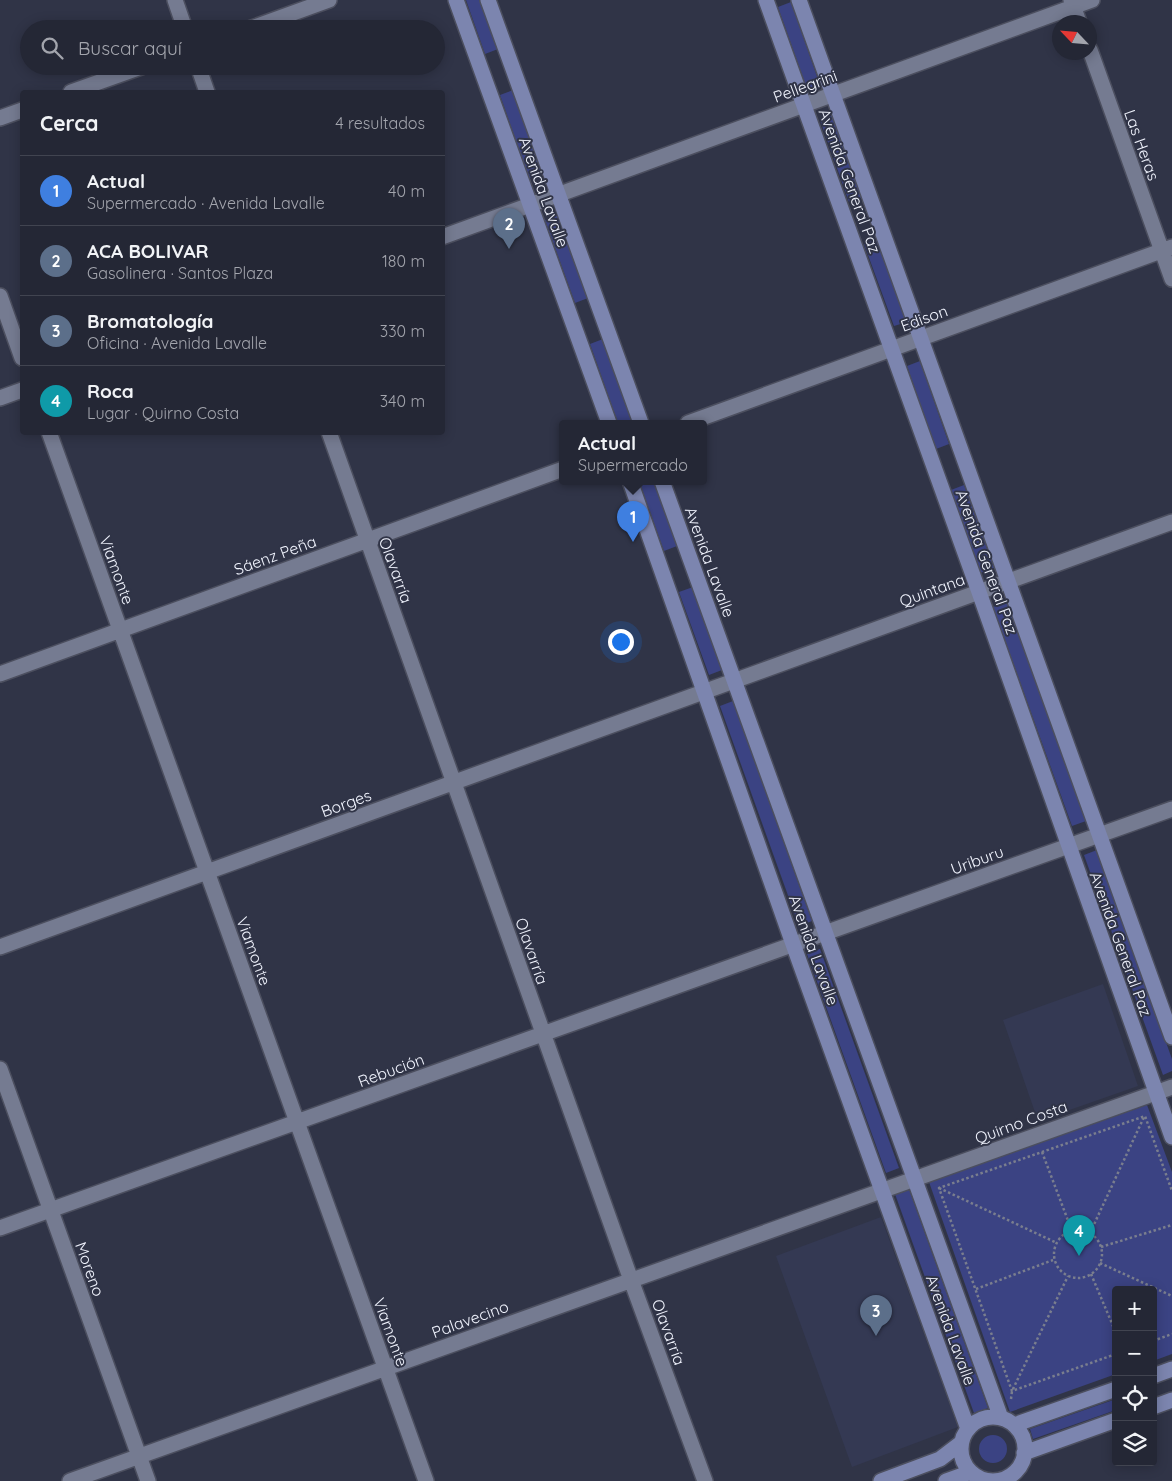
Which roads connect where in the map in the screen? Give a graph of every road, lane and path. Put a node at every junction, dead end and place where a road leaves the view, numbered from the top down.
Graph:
1 (175, 0) edge
2 (329, 0) edge
3 (456, 0) edge
4 (488, 0) edge
5 (766, 0) edge
6 (799, 0) edge
7 (1092, 0) edge
8 (1073, 3) edge
9 (1077, 15) edge
10 (182, 20) edge
11 (273, 20) edge
12 (1094, 60) edge
13 (119, 75) edge
14 (201, 75) edge
15 (77, 90) edge
16 (207, 90) edge
17 (833, 94) junction
18 (805, 105) junction
19 (20, 111) edge
20 (0, 118) edge
21 (559, 195) junction
22 (530, 205) junction
23 (445, 236) edge
24 (1167, 248) edge
25 (1172, 279) edge
26 (0, 296) edge
27 (920, 338) junction
28 (892, 349) junction
29 (20, 352) edge
30 (20, 391) edge
31 (0, 398) edge
32 (609, 420) edge
33 (640, 420) edge
34 (696, 420) edge
35 (50, 435) edge
36 (330, 435) edge
37 (559, 470) edge
38 (631, 485) edge
39 (663, 485) edge
40 (1172, 522) edge
41 (367, 540) junction
42 (1008, 581) junction
43 (979, 592) junction
44 (120, 630) junction
45 (0, 674) edge
46 (734, 680) junction
47 (704, 693) junction
48 (454, 783) junction
49 (1172, 809) edge
50 (1099, 835) junction
51 (1068, 846) junction
52 (208, 872) junction
53 (826, 933) junction
54 (793, 944) junction
55 (0, 947) edge
56 (543, 1034) junction
57 (1172, 1037) edge
58 (0, 1069) edge
59 (1172, 1087) edge
60 (1156, 1092) junction
61 (1145, 1116) junction
62 (297, 1122) junction
63 (1172, 1137) edge
64 (1042, 1152) junction
65 (914, 1179) junction
66 (939, 1188) junction
67 (882, 1190) junction
68 (1172, 1191) edge
69 (50, 1210) junction
70 (1172, 1225) edge
71 (0, 1228) edge
72 (1072, 1231) junction
73 (1090, 1233) junction
74 (1057, 1243) junction
75 (1101, 1248) junction
76 (1053, 1260) junction
77 (1100, 1263) junction
78 (1091, 1274) junction
79 (1068, 1276) junction
80 (631, 1280) junction
81 (976, 1289) junction
82 (1172, 1296) edge
83 (1115, 1331) edge
84 (1172, 1334) edge
85 (1157, 1340) edge
86 (1112, 1355) edge
87 (385, 1368) junction
88 (1172, 1369) edge
89 (1157, 1375) edge
90 (1112, 1390) edge
91 (1012, 1391) junction
92 (1172, 1400) edge
93 (1157, 1406) edge
94 (1007, 1421) junction
95 (1114, 1421) edge
96 (968, 1429) junction
97 (961, 1443) junction
98 (139, 1456) junction
99 (1022, 1467) edge
100 (971, 1472) junction
101 (70, 1481) edge
102 (148, 1481) edge
103 (426, 1481) edge
104 (706, 1481) edge
105 (881, 1481) edge
106 (946, 1481) edge
107 (987, 1481) edge

1 - 10 street
2 - 11 street
3 - 22 main road, Avenida Lavalle
4 - 21 main road, Avenida Lavalle
5 - 18 main road, Avenida General Paz
6 - 17 main road, Avenida General Paz
7 - 8 street, Pellegrini
8 - 9 street
8 - 17 street, Pellegrini
12 - 24 street, Las Heras
13 - 15 street
14 - 16 street
17 - 18 street, Pellegrini
17 - 27 main road, Avenida General Paz
18 - 21 street, Pellegrini
18 - 28 main road, Avenida General Paz
19 - 20 street
21 - 22 street, Pellegrini
21 - 33 main road, Avenida Lavalle
22 - 23 street, Pellegrini
22 - 32 main road, Avenida Lavalle
24 - 25 street, Las Heras
24 - 27 street, Edison
26 - 29 street
27 - 28 street, Edison
27 - 42 main road, Avenida General Paz
28 - 34 street, Edison
28 - 43 main road, Avenida General Paz
30 - 31 street
35 - 44 street, Viamonte
36 - 41 street, Olavarría
37 - 41 street, Sáenz Peña
38 - 47 main road, Avenida Lavalle
39 - 46 main road, Avenida Lavalle
40 - 42 street, Quintana
41 - 44 street, Sáenz Peña
41 - 48 street, Olavarría
42 - 43 street, Quintana
42 - 50 main road, Avenida General Paz
43 - 46 street, Quintana
43 - 51 main road, Avenida General Paz
44 - 45 street, Sáenz Peña
44 - 52 street, Viamonte
46 - 47 street, Quintana
46 - 53 main road, Avenida Lavalle
47 - 48 street, Borges
47 - 54 main road, Avenida Lavalle
48 - 52 street, Borges
48 - 56 street, Olavarría
49 - 50 street, Uriburu
50 - 51 street, Uriburu
50 - 57 main road, Avenida General Paz
51 - 53 street, Uriburu
51 - 60 main road, Avenida General Paz
52 - 55 street, Borges
52 - 62 street, Viamonte
53 - 54 street, Uriburu
53 - 65 main road, Avenida Lavalle
54 - 56 street, Rebución
54 - 67 main road, Avenida Lavalle
56 - 62 street, Rebución
56 - 80 street, Olavarría
58 - 69 street, Moreno
59 - 60 street, Quirno Costa
60 - 61 path
60 - 63 main road, Avenida General Paz
60 - 65 street, Quirno Costa
61 - 64 path
61 - 68 path
61 - 73 path
62 - 69 street, Rebución
62 - 87 street, Viamonte
64 - 66 path
64 - 72 path
65 - 66 path
65 - 67 street, Quirno Costa
65 - 94 main road, Avenida Lavalle
66 - 74 path
66 - 81 path
67 - 80 street, Palavecino
67 - 96 main road, Avenida Lavalle
69 - 71 street, Rebución
69 - 98 street, Moreno
70 - 75 path
72 - 73 path
72 - 74 path
73 - 75 path
74 - 76 path
75 - 77 path
76 - 79 path
76 - 81 path
77 - 78 path
77 - 82 path
78 - 79 path
78 - 83 path
79 - 91 path
80 - 87 street, Palavecino
80 - 104 street, Olavarría
81 - 91 path
84 - 85 path
86 - 91 path
87 - 98 street, Palavecino
87 - 103 street, Viamonte
88 - 89 main road
90 - 94 main road
91 - 94 path
92 - 93 main road
94 - 96 main road
94 - 99 main road
95 - 99 main road
96 - 97 main road
97 - 100 main road
97 - 105 main road
98 - 101 street, Palavecino
98 - 102 street, Moreno
99 - 107 main road
100 - 106 main road
100 - 107 main road

